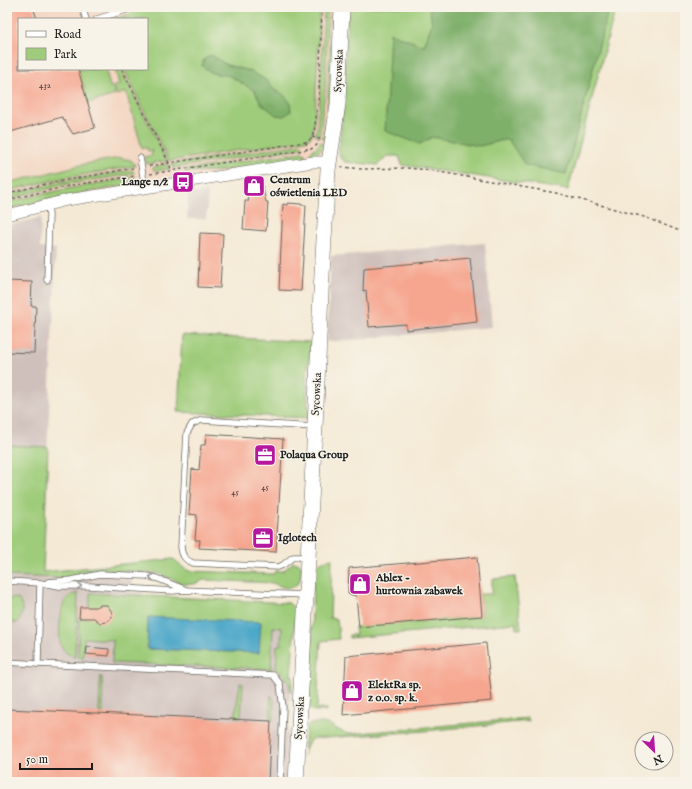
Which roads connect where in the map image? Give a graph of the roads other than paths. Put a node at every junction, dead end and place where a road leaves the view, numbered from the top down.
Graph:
1 (82, 7) edge
2 (131, 7) edge
3 (342, 7) edge
4 (86, 18) edge
5 (100, 18) edge
6 (140, 158) dead end
7 (329, 164) junction
8 (145, 188) junction
9 (48, 205) junction
10 (7, 215) edge
11 (47, 280) dead end
12 (315, 427) junction
13 (308, 557) junction
14 (7, 581) edge
15 (40, 583) junction
16 (184, 590) junction
17 (306, 595) junction
18 (7, 662) edge
19 (38, 664) junction
20 (280, 782) edge
21 (296, 782) edge

1 - 4 lane
2 - 5 lane
3 - 7 street, Sycowska
6 - 8 lane
7 - 8 street
7 - 12 street, Sycowska
8 - 9 street
9 - 10 street
9 - 11 lane
12 - 13 street, Sycowska
12 - 13 lane
13 - 17 street, Sycowska
14 - 15 lane
15 -> 16 lane
16 -> 15 lane
15 - 19 lane
16 - 17 lane
17 - 21 street, Sycowska
18 - 19 lane
19 - 20 lane

